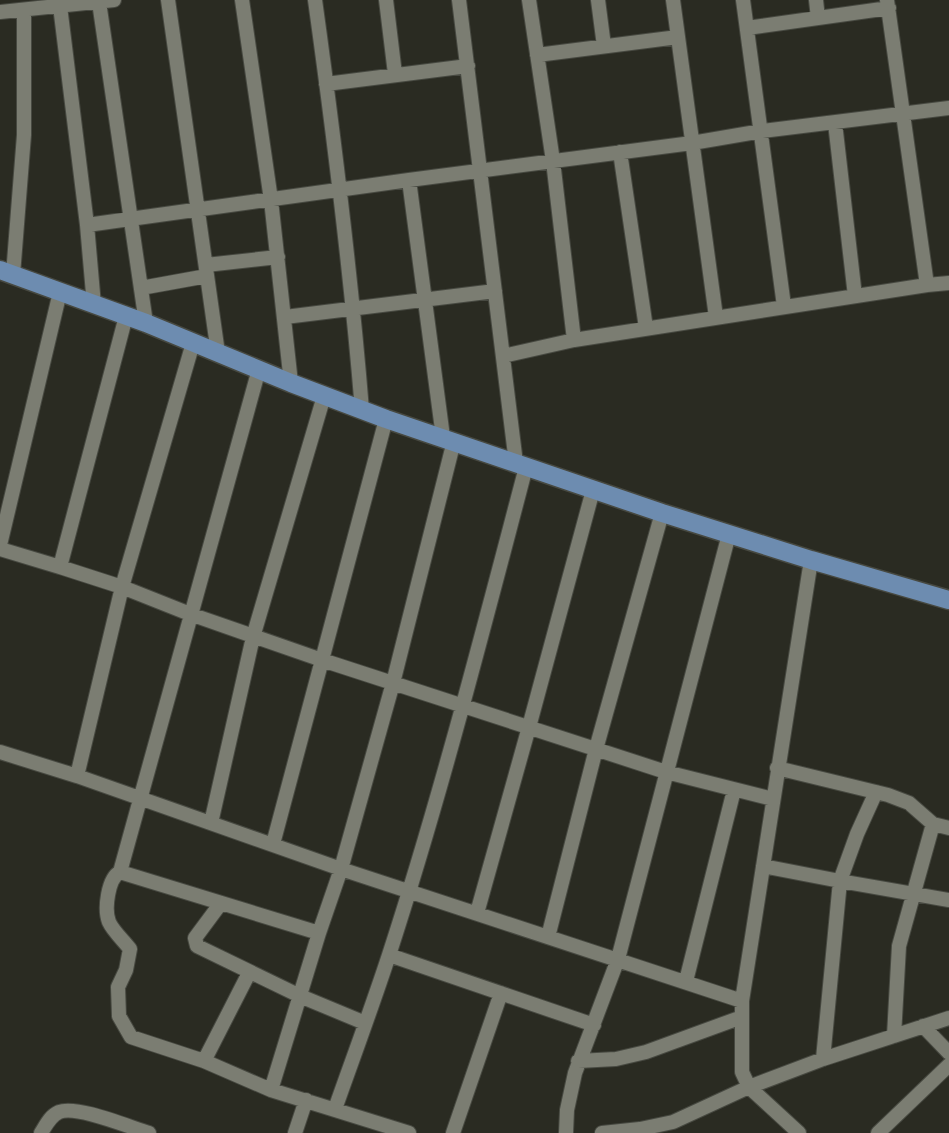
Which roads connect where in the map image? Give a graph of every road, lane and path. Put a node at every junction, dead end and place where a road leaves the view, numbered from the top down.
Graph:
1 (114, 0) edge
2 (168, 0) edge
3 (242, 0) edge
4 (315, 0) edge
5 (386, 0) edge
6 (459, 0) edge
7 (529, 0) edge
8 (598, 0) edge
9 (673, 0) edge
10 (743, 0) edge
11 (816, 0) edge
12 (99, 2) junction
13 (44, 4) edge
14 (888, 4) edge
15 (60, 6) junction
16 (24, 10) junction
17 (0, 12) edge
18 (818, 18) junction
19 (747, 28) junction
20 (678, 37) junction
21 (604, 46) junction
22 (537, 55) junction
23 (468, 66) junction
24 (395, 74) junction
25 (326, 84) junction
26 (949, 108) edge
27 (904, 114) junction
28 (835, 123) junction
29 (762, 131) junction
30 (692, 143) junction
31 (620, 152) junction
32 (553, 161) junction
33 (481, 170) junction
34 (409, 180) junction
35 (341, 190) junction
36 (271, 200) junction
37 (198, 210) junction
38 (132, 219) junction
39 (87, 225) junction
40 (278, 257) junction
41 (207, 271) junction
42 (7, 272) edge
43 (949, 283) edge
44 (927, 285) junction
45 (141, 288) junction
46 (495, 291) junction
47 (60, 292) junction
48 (855, 296) junction
49 (425, 299) junction
50 (94, 305) junction
51 (784, 306) junction
52 (354, 309) junction
53 (126, 316) junction
54 (285, 317) junction
55 (716, 317) junction
56 (146, 323) junction
57 (646, 328) junction
58 (574, 340) junction
59 (193, 343) junction
60 (218, 353) junction
61 (503, 356) junction
62 (259, 369) junction
63 (291, 383) junction
64 (324, 396) junction
65 (362, 410) junction
66 (386, 419) junction
67 (448, 439) junction
68 (521, 465) junction
69 (593, 490) junction
70 (662, 513) junction
71 (729, 534) junction
72 (0, 547) edge
73 (811, 560) junction
74 (60, 567) junction
75 (122, 587) junction
76 (949, 600) edge
77 (190, 614) junction
78 (253, 637) junction
79 (322, 660) junction
80 (393, 683) junction
81 (463, 706) junction
82 (529, 727) junction
83 (596, 749) junction
84 (0, 752) edge
85 (777, 768) junction
86 (666, 772) junction
87 (77, 776) junction
88 (734, 790) junction
89 (876, 792) junction
90 (140, 798) junction
91 (773, 799) junction
92 (211, 823) junction
93 (933, 824) junction
94 (949, 828) edge
95 (273, 844) junction
96 (763, 866) junction
97 (341, 869) junction
98 (120, 872) junction
99 (840, 881) junction
100 (408, 890) junction
101 (912, 894) junction
102 (949, 900) edge
103 (221, 903) junction
104 (477, 913) junction
105 (319, 933) junction
106 (548, 937) junction
107 (389, 955) junction
108 (618, 959) junction
109 (249, 972) junction
110 (686, 981) junction
111 (501, 993) junction
112 (300, 996) junction
113 (742, 1000) junction
114 (742, 1017) junction
115 (949, 1018) edge
116 (365, 1023) junction
117 (594, 1025) junction
118 (923, 1026) junction
119 (894, 1036) junction
120 (949, 1053) edge
121 (823, 1059) junction
122 (204, 1061) junction
123 (578, 1061) junction
124 (949, 1065) edge
125 (749, 1087) junction
126 (271, 1090) junction
127 (306, 1100) junction
128 (335, 1109) junction
129 (673, 1122) junction
130 (41, 1133) edge
131 (149, 1133) edge
132 (295, 1133) edge
133 (409, 1133) edge
134 (453, 1133) edge
135 (566, 1133) edge
136 (602, 1133) edge
137 (662, 1133) edge
138 (798, 1133) edge
139 (878, 1133) edge

1 - 12 street
2 - 37 street
3 - 36 street
4 - 25 street
5 - 24 street
6 - 23 street
7 - 22 street
8 - 21 street
9 - 20 street
10 - 19 street
11 - 18 street
12 - 15 street
12 - 38 street
13 - 15 street
13 - 16 street
14 - 18 street
14 - 27 street
15 - 39 street
16 - 17 street
16 - 42 street
18 - 19 street
19 - 29 street
20 - 21 street
20 - 30 street
21 - 22 street
22 - 32 street
23 - 24 street
23 - 33 street
24 - 25 street
25 - 35 street
26 - 27 street
27 - 28 street
27 - 44 street
28 - 29 street
28 - 48 street
29 - 30 street
29 - 51 street
30 - 31 street
30 - 55 street
31 - 32 street
31 - 57 street
32 - 33 street
32 - 58 street
33 - 34 street
33 - 46 street
34 - 35 street
34 - 49 street
35 - 36 street
35 - 52 street
36 - 37 street
36 - 40 street
37 - 38 street
37 - 41 street
38 - 39 street
38 - 45 street
39 - 50 street
40 - 41 street
40 - 54 street
41 - 45 street
41 - 60 street
42 - 47 main road
43 - 44 street
44 - 48 street
45 - 56 street
46 - 49 street
46 - 61 street
47 - 50 main road
47 - 72 street
48 - 51 street
49 - 52 street
49 - 67 street
50 - 53 main road
51 - 55 street
52 - 54 street
52 - 65 street
53 - 56 main road
53 - 74 street
54 - 63 street
55 - 57 street
56 - 59 main road
57 - 58 street
58 - 61 street
59 - 60 main road
59 - 75 street
60 - 62 main road
61 - 68 street
62 - 63 main road
62 - 77 street
63 - 64 main road
64 - 65 main road
64 - 78 street
65 - 66 main road
66 - 67 main road
66 - 79 street
67 - 68 main road
67 - 80 street
68 - 69 main road
68 - 81 street
69 - 70 main road
69 - 82 street
70 - 71 main road
70 - 83 street
71 - 73 main road
71 - 86 street
72 - 74 street
73 - 76 main road
73 - 85 street
74 - 75 street
75 - 77 street
75 - 87 street
77 - 78 street
77 - 90 street
78 - 79 street
78 - 92 street
79 - 80 street
79 - 95 street
80 - 81 street
80 - 97 street
81 - 82 street
81 - 100 street
82 - 83 street
82 - 104 street
83 - 86 street
83 - 106 street
84 - 87 street
85 - 89 street
85 - 91 street
86 - 88 street
86 - 108 street
87 - 90 street
88 - 91 street
88 - 110 street
89 - 93 street
89 - 99 street
90 - 92 street
90 - 98 street
91 - 96 street
92 - 95 street
93 - 94 street
93 - 101 street
95 - 97 street
96 - 99 street
96 - 113 street
97 - 100 street
97 - 105 street
98 - 103 street
98 - 122 street
99 - 101 street
99 - 121 street
100 - 104 street
100 - 107 street
101 - 102 street
101 - 119 street
103 - 105 street
103 - 109 street
104 - 106 street
105 - 112 street
106 - 108 street
107 - 111 street
107 - 116 street
108 - 110 street
108 - 117 street
109 - 112 street
109 - 122 street
110 - 113 street
111 - 117 street
111 - 134 street
112 - 116 street
112 - 126 street
113 - 114 street
114 - 123 street
114 - 125 street
115 - 118 street
116 - 128 street
117 - 123 street
118 - 119 street
118 - 120 street
119 - 121 street
121 - 125 street
122 - 126 street
123 - 135 street
124 - 139 street
125 - 129 street
125 - 138 street
126 - 127 street
127 - 128 street
127 - 132 street
128 - 133 street
129 - 136 street
129 - 137 street
130 - 131 street

